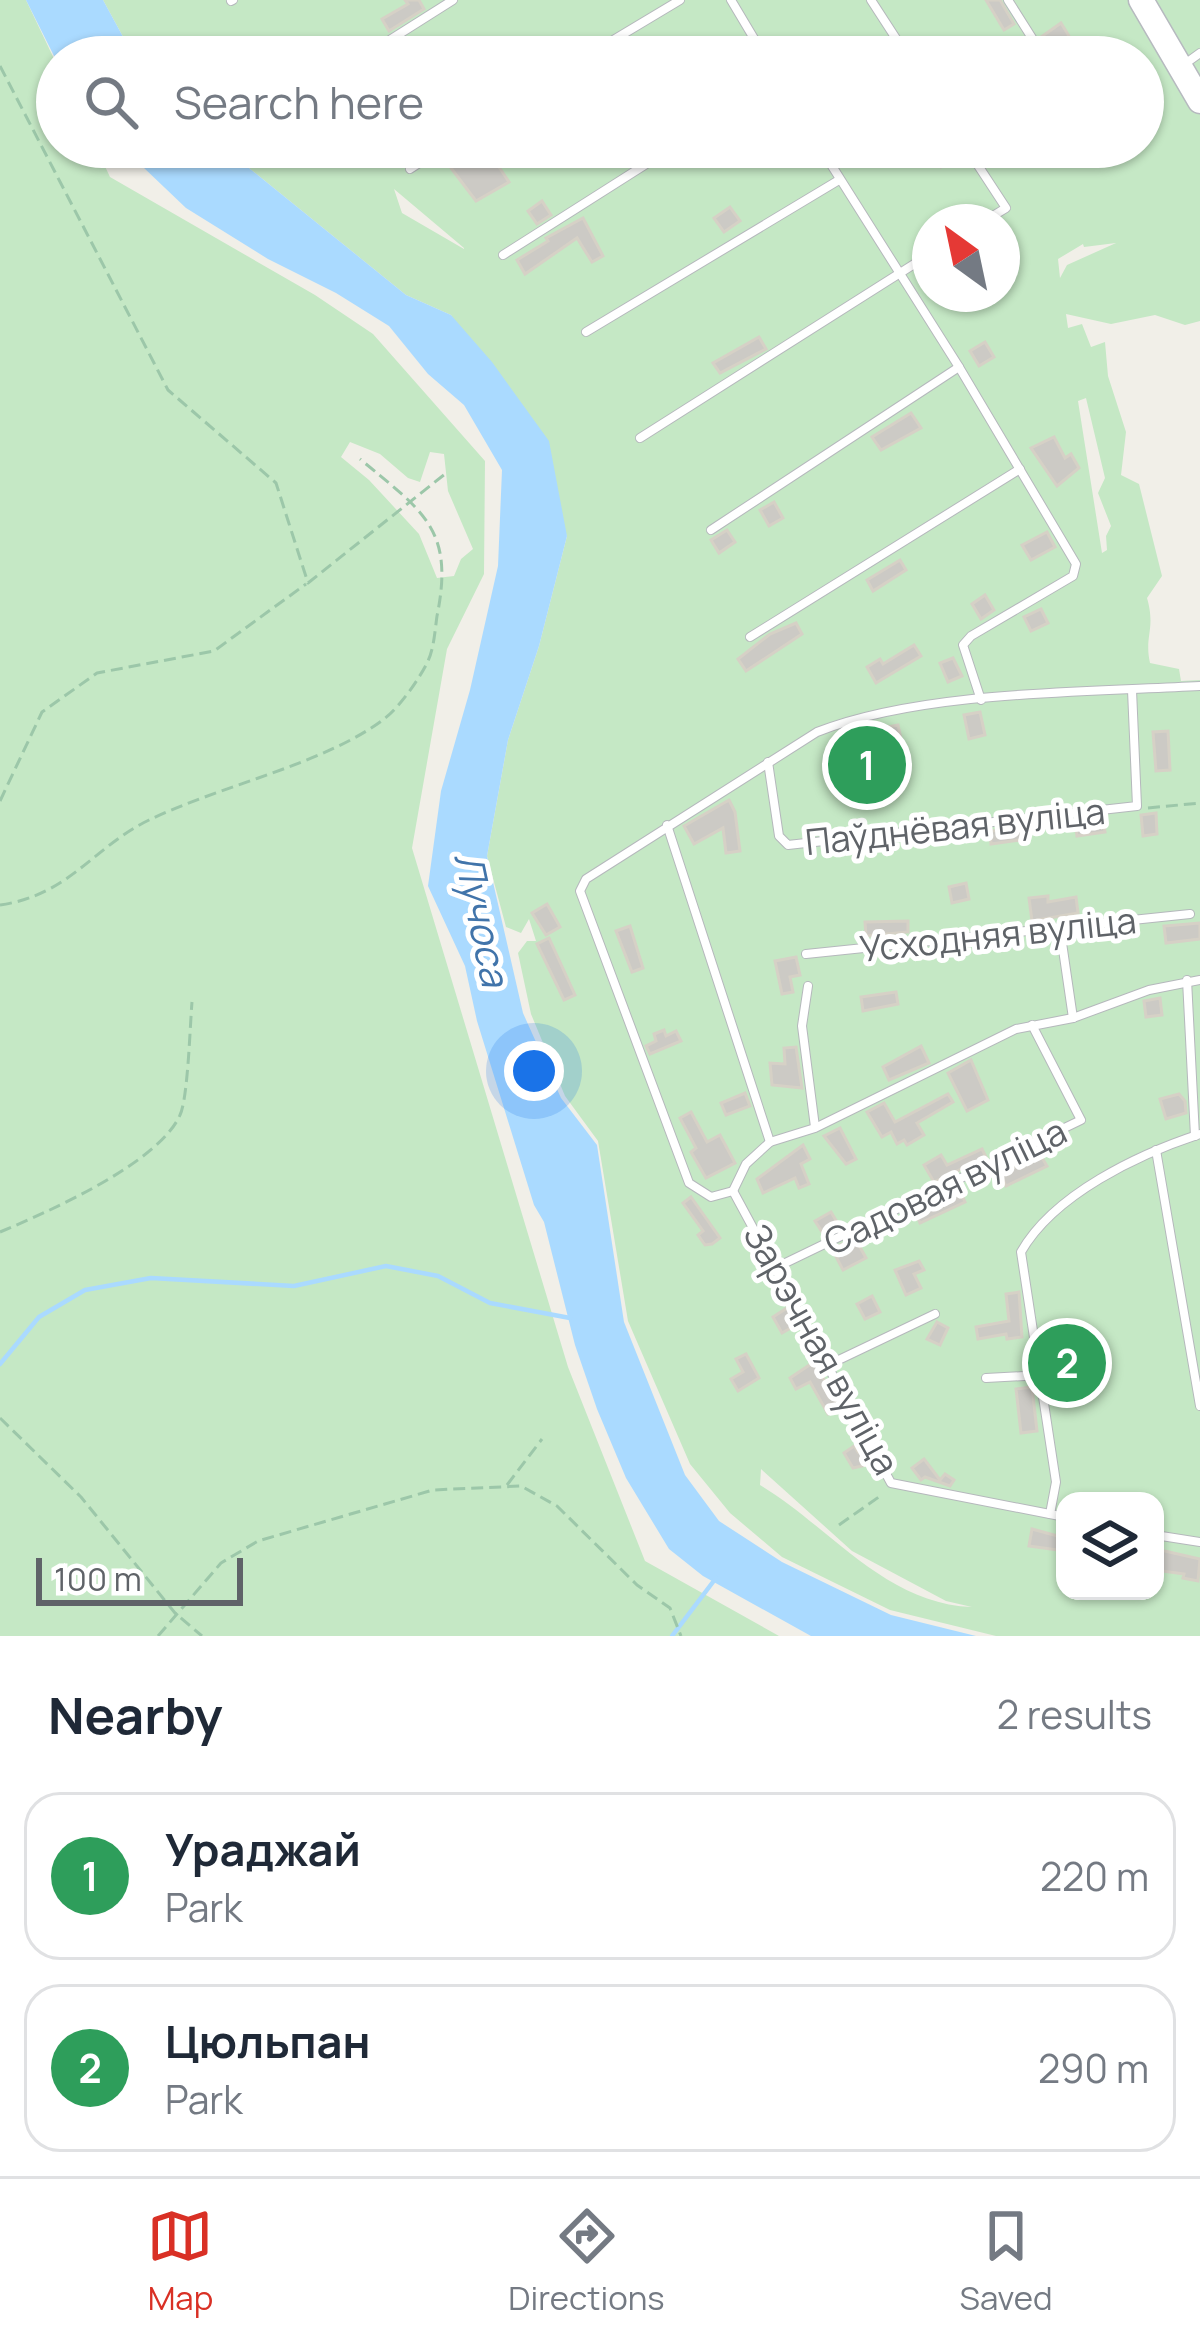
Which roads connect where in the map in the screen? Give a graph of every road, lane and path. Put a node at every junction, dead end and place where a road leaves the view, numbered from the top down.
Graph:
1 (453, 0) edge
2 (680, 0) edge
3 (731, 0) edge
4 (871, 0) edge
5 (1008, 0) edge
6 (1141, 0) edge
7 (396, 36) edge
8 (620, 36) edge
9 (752, 36) edge
10 (894, 36) edge
11 (1031, 36) edge
12 (1190, 60) edge
13 (0, 66) edge
14 (1200, 101) edge
15 (36, 135) edge
16 (53, 168) edge
17 (413, 168) edge
18 (641, 168) edge
19 (832, 168) edge
20 (980, 168) edge
21 (410, 170) dead end
22 (839, 180) junction
23 (1003, 204) edge
24 (503, 255) dead end
25 (912, 265) edge
26 (899, 273) junction
27 (586, 332) dead end
28 (959, 367) junction
29 (640, 438) dead end
30 (360, 459) dead end
31 (1020, 469) junction
32 (445, 473) dead end
33 (411, 502) junction
34 (711, 530) dead end
35 (308, 584) junction
36 (750, 637) dead end
37 (1200, 686) edge
38 (1132, 690) junction
39 (981, 700) junction
40 (768, 762) junction
41 (0, 801) edge
42 (1200, 803) edge
43 (1137, 806) junction
44 (667, 825) junction
45 (0, 905) edge
46 (1190, 914) dead end
47 (1060, 929) junction
48 (806, 954) dead end
49 (1187, 980) junction
50 (1200, 980) edge
51 (808, 986) dead end
52 (192, 1001) dead end
53 (1073, 1018) junction
54 (1032, 1025) junction
55 (815, 1129) junction
56 (1197, 1135) edge
57 (770, 1142) junction
58 (1156, 1150) junction
59 (733, 1191) junction
60 (0, 1232) edge
61 (777, 1267) junction
62 (935, 1314) dead end
63 (826, 1366) junction
64 (1042, 1375) junction
65 (986, 1378) dead end
66 (1200, 1406) edge
67 (0, 1418) edge
68 (542, 1439) dead end
69 (891, 1483) junction
70 (506, 1486) junction
71 (1050, 1514) junction
72 (1056, 1515) edge
73 (839, 1525) dead end
74 (1164, 1536) edge
75 (1200, 1542) edge
76 (176, 1613) junction
77 (158, 1636) edge
78 (202, 1636) edge
79 (681, 1636) edge

1 - 7 lane
2 - 8 lane
3 - 9 lane
4 - 10 lane
5 - 11 lane
6 - 12 street
12 - 14 street
13 - 15 path
16 - 35 path
17 - 21 lane
18 - 24 lane
19 - 22 lane
20 - 23 lane
22 - 26 lane
22 - 27 lane
25 - 26 lane
26 - 28 lane
26 - 29 lane
28 - 31 lane
28 - 34 lane
30 - 33 path
31 - 36 lane
31 - 39 lane
32 - 33 path
33 - 35 path
33 - 45 path
35 - 41 path
37 - 38 lane
38 - 39 lane
38 - 43 lane
39 - 40 lane
40 - 43 lane, Паўднёвая вуліца
40 - 44 lane
42 - 43 path
44 - 57 lane
44 - 59 lane
46 - 47 lane, Усходняя вуліца
47 - 48 lane, Усходняя вуліца
47 - 53 lane
49 - 50 lane
49 - 53 lane
49 - 56 lane
51 - 55 lane
52 - 60 path
53 - 54 lane
54 - 55 lane
54 - 61 lane, Садовая вуліца
55 - 57 lane
56 - 58 lane
57 - 59 lane
58 - 64 lane
58 - 66 lane
59 - 61 lane, Зарэчная вуліца
61 - 63 lane, Зарэчная вуліца
62 - 63 lane
63 - 69 lane, Зарэчная вуліца
64 - 65 lane
64 - 71 lane
67 - 76 path
68 - 70 path
69 - 71 lane, Зарэчная вуліца
69 - 73 path
70 - 76 path
70 - 79 path
71 - 72 lane, Зарэчная вуліца
74 - 75 lane
76 - 77 path
76 - 78 path

